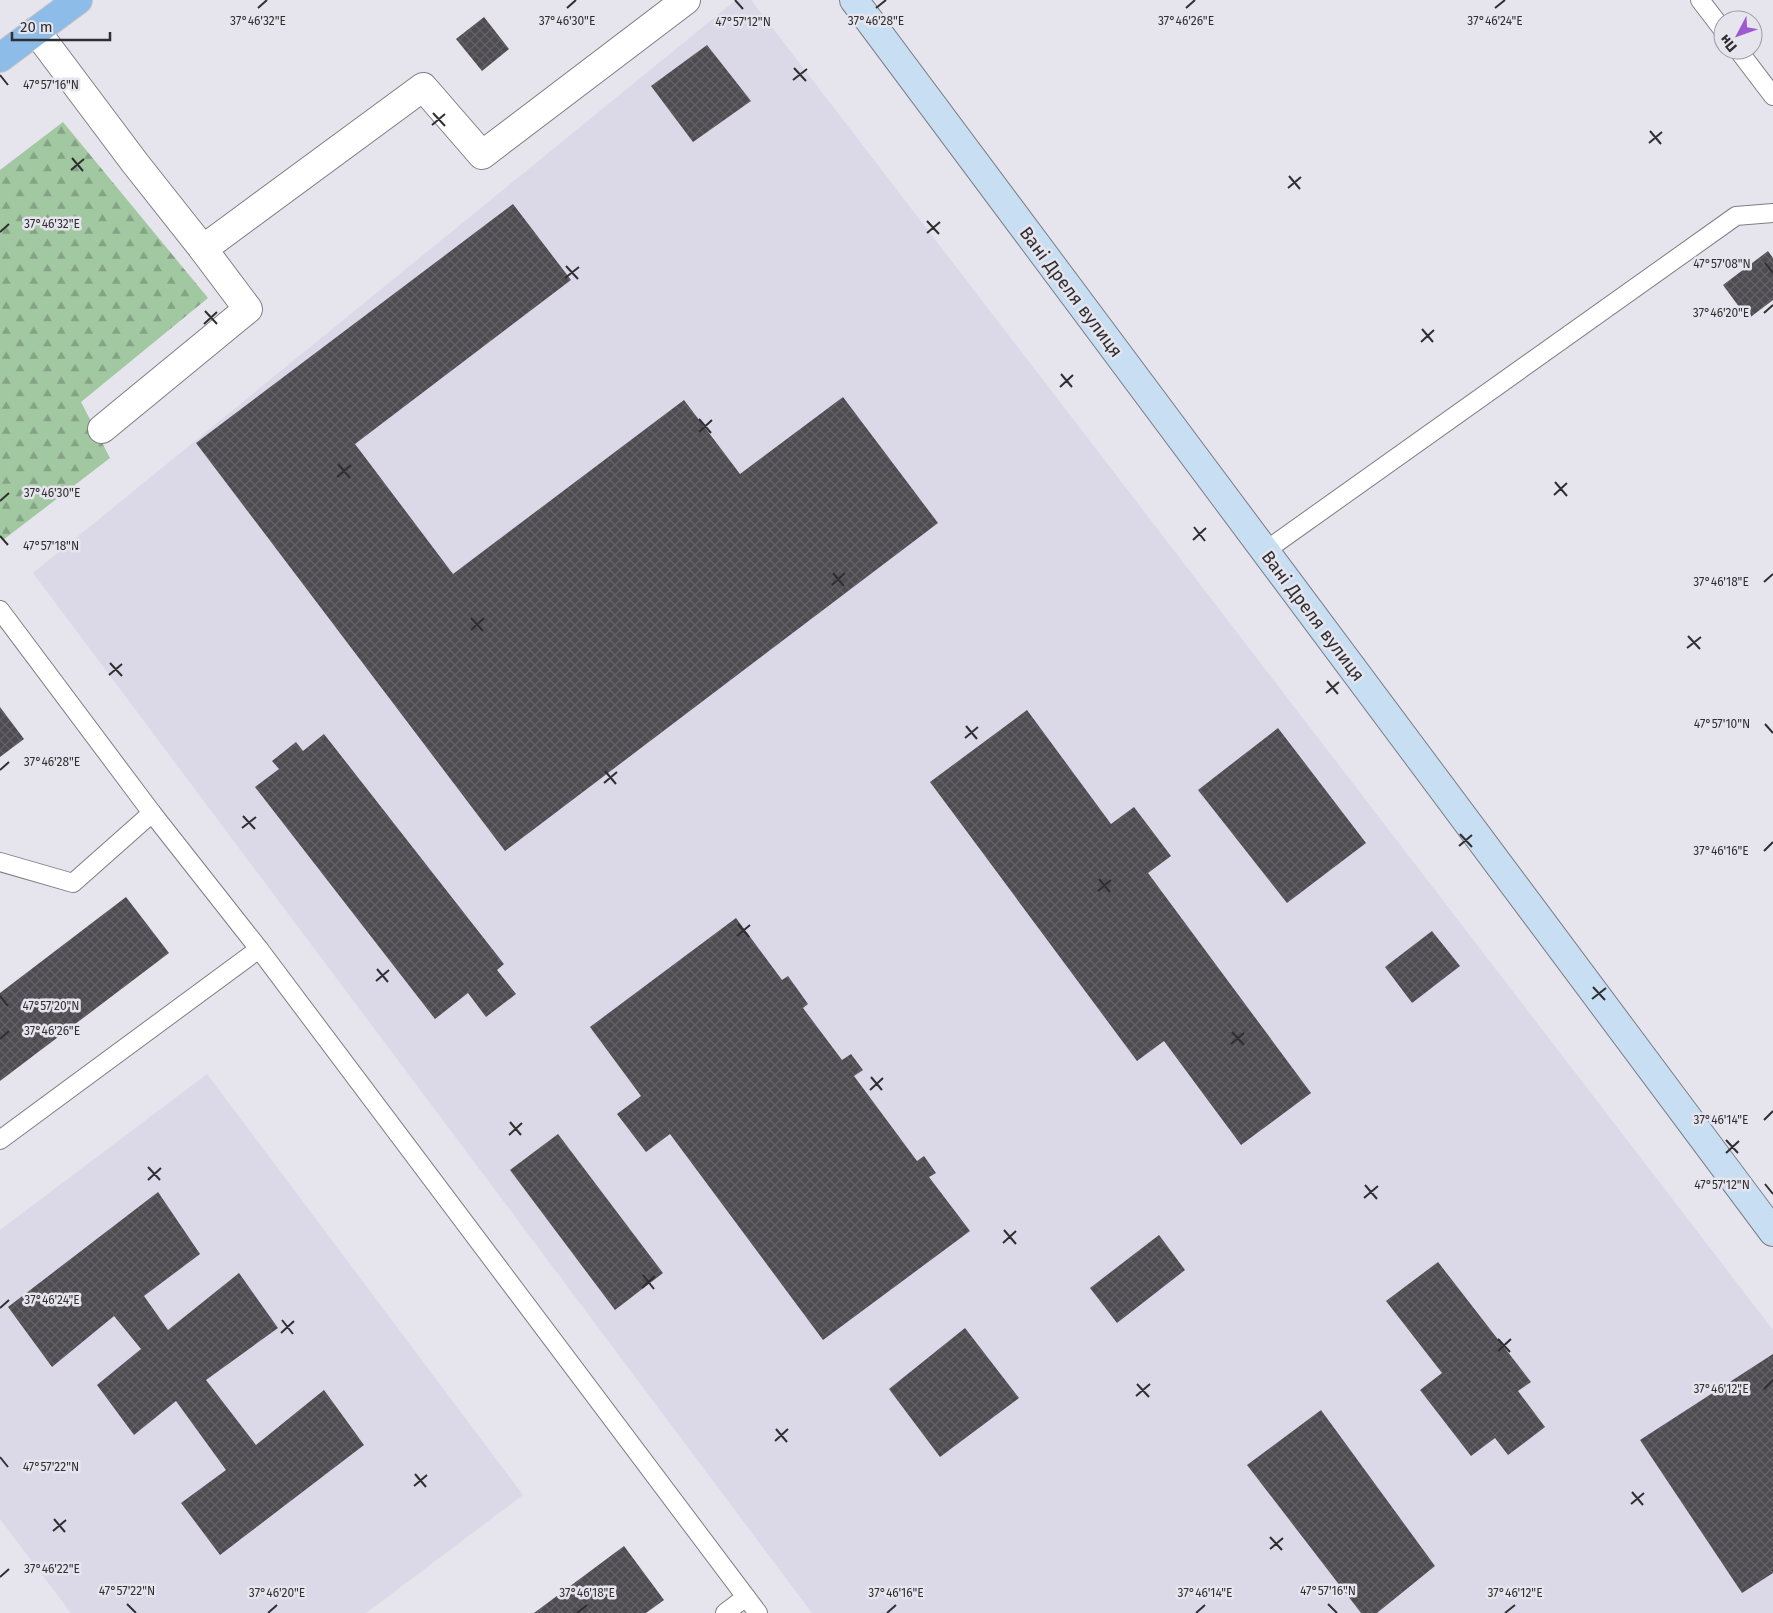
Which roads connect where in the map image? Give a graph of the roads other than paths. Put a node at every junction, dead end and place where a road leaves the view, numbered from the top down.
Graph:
1 (78, 0) edge
2 (686, 0) edge
3 (854, 0) edge
4 (1700, 0) edge
5 (1713, 17) edge
6 (36, 31) junction
7 (0, 58) edge
8 (1746, 60) edge
9 (1773, 96) edge
10 (1773, 213) edge
11 (203, 249) junction
12 (102, 429) dead end
13 (1265, 551) junction
14 (0, 610) edge
15 (152, 813) junction
16 (0, 862) edge
17 (259, 949) junction
18 (0, 1140) edge
19 (1773, 1232) edge
20 (746, 1597) junction
21 (725, 1613) edge
22 (758, 1613) edge

1 - 6 main road
2 - 11 street
3 - 13 street, Вані Дреля вулиця
4 - 5 lane
6 - 7 main road
6 - 11 street
8 - 9 lane
10 - 13 lane
11 - 12 street
13 - 19 street, Вані Дреля вулиця
14 - 15 lane
15 - 16 lane
15 - 17 lane
17 - 18 lane
17 - 20 lane
20 - 21 lane
20 - 22 lane

